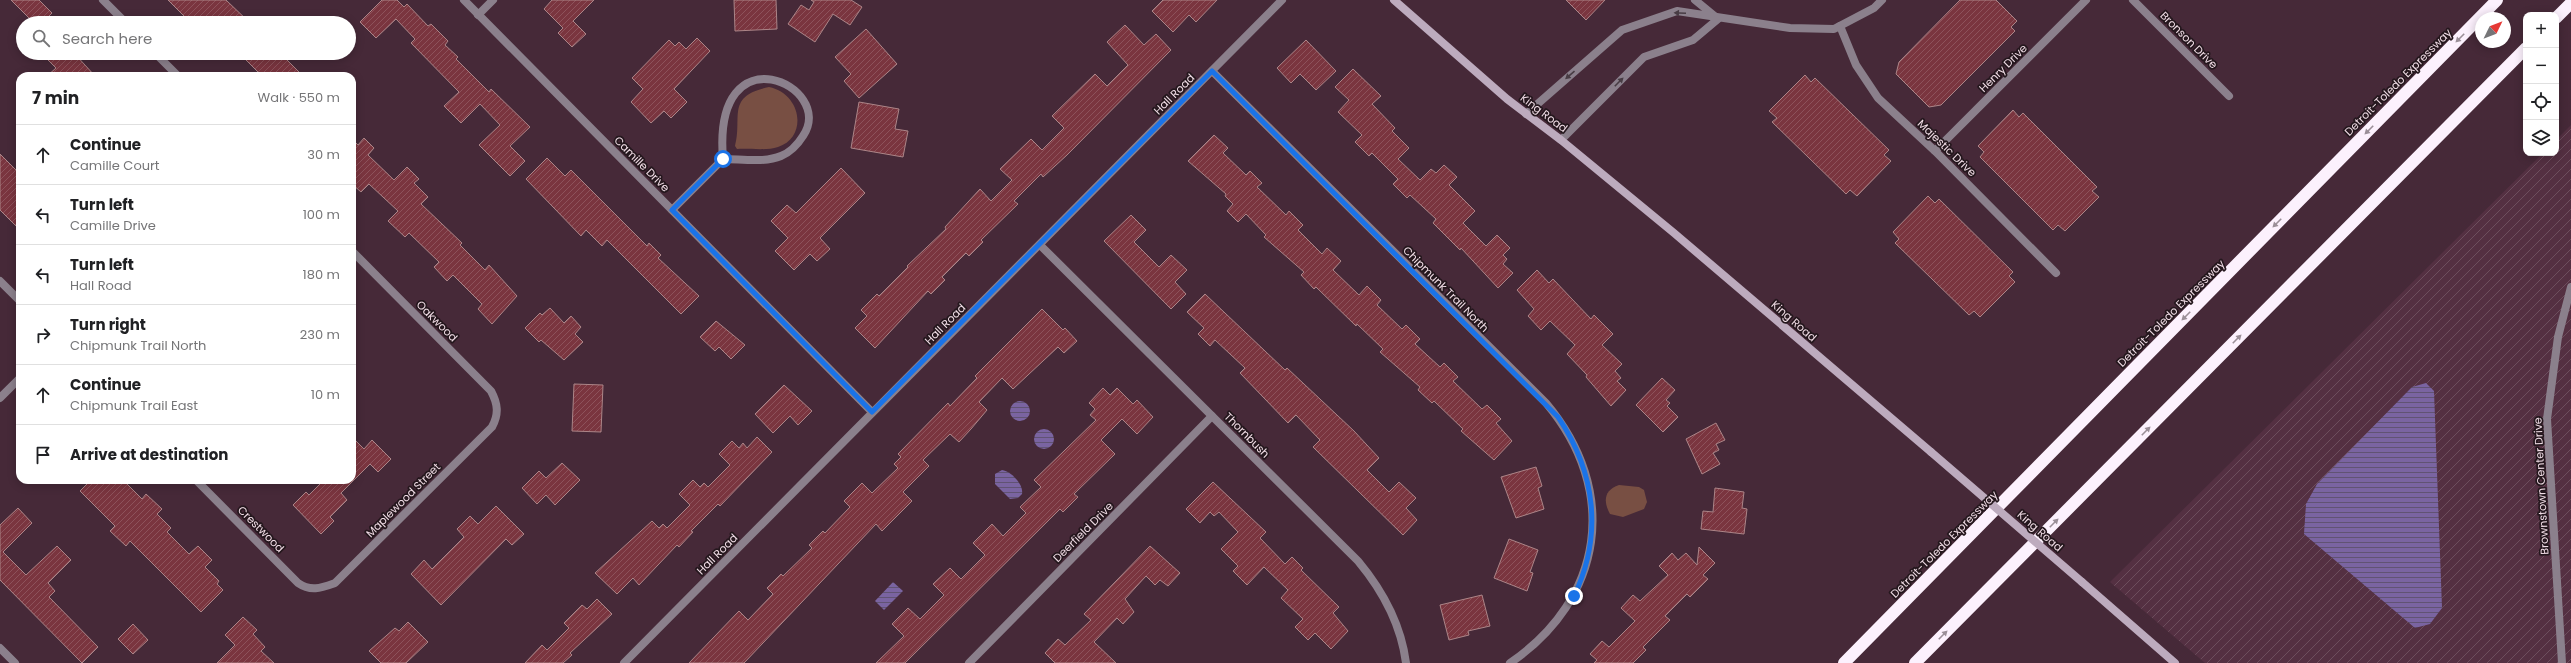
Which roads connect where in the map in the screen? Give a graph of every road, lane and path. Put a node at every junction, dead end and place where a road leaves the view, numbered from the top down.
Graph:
1 (103, 0) edge
2 (464, 0) edge
3 (493, 0) edge
4 (1282, 0) edge
5 (1394, 0) edge
6 (1695, 0) edge
7 (1882, 0) edge
8 (2086, 0) edge
9 (2133, 0) edge
10 (2497, 0) edge
11 (2571, 3) edge
12 (478, 15) junction
13 (2559, 15) edge
14 (119, 16) edge
15 (1718, 19) junction
16 (1840, 26) junction
17 (2523, 51) edge
18 (163, 60) edge
19 (1212, 71) junction
20 (174, 72) edge
21 (2229, 96) dead end
22 (1526, 114) junction
23 (1562, 140) junction
24 (1935, 151) junction
25 (723, 159) junction
26 (672, 210) junction
27 (1040, 245) junction
28 (356, 255) edge
29 (2056, 273) dead end
30 (0, 281) edge
31 (2571, 287) edge
32 (16, 297) edge
33 (16, 382) edge
34 (0, 398) edge
35 (498, 412) joint
36 (872, 412) junction
37 (1212, 416) junction
38 (200, 484) edge
39 (312, 589) joint
40 (0, 648) edge
41 (15, 663) edge
42 (624, 663) edge
43 (969, 663) edge
44 (1406, 663) edge
45 (1510, 663) edge
46 (1844, 663) edge
47 (1915, 663) edge
48 (2175, 663) edge
49 (2562, 663) edge

1 - 14 street
2 - 12 street, Camille Drive
3 - 12 street
4 - 19 street, Hall Road
5 - 22 main road, King Road
6 - 15 street
7 - 16 street
8 - 24 street, Henry Drive
9 - 21 street, Bronson Drive
10 -> 46 highway, Detroit-Toledo Expressway
11 - 13 highway
12 - 26 street, Camille Drive
15 - 16 street
15 -> 22 street
23 -> 15 street
16 - 24 street, Majestic Drive
47 -> 17 highway
18 - 20 street
19 - 27 street, Hall Road
19 - 45 street, Chipmunk Trail North
22 - 23 main road, King Road
23 - 48 main road, King Road, bridge
24 - 29 street, Majestic Drive
25 - 25 street
25 - 26 street
26 - 36 street, Camille Drive
27 - 36 street, Hall Road
27 - 37 street, Thornbush
28 - 35 street, Oakwood
30 - 32 street
31 - 49 street, Brownstown Center Drive
33 - 34 street
35 - 39 street, Maplewood Street
36 - 42 street, Hall Road
37 - 43 street, Deerfield Drive
37 - 44 street, Thornbush
38 - 39 street, Crestwood
40 - 41 street

